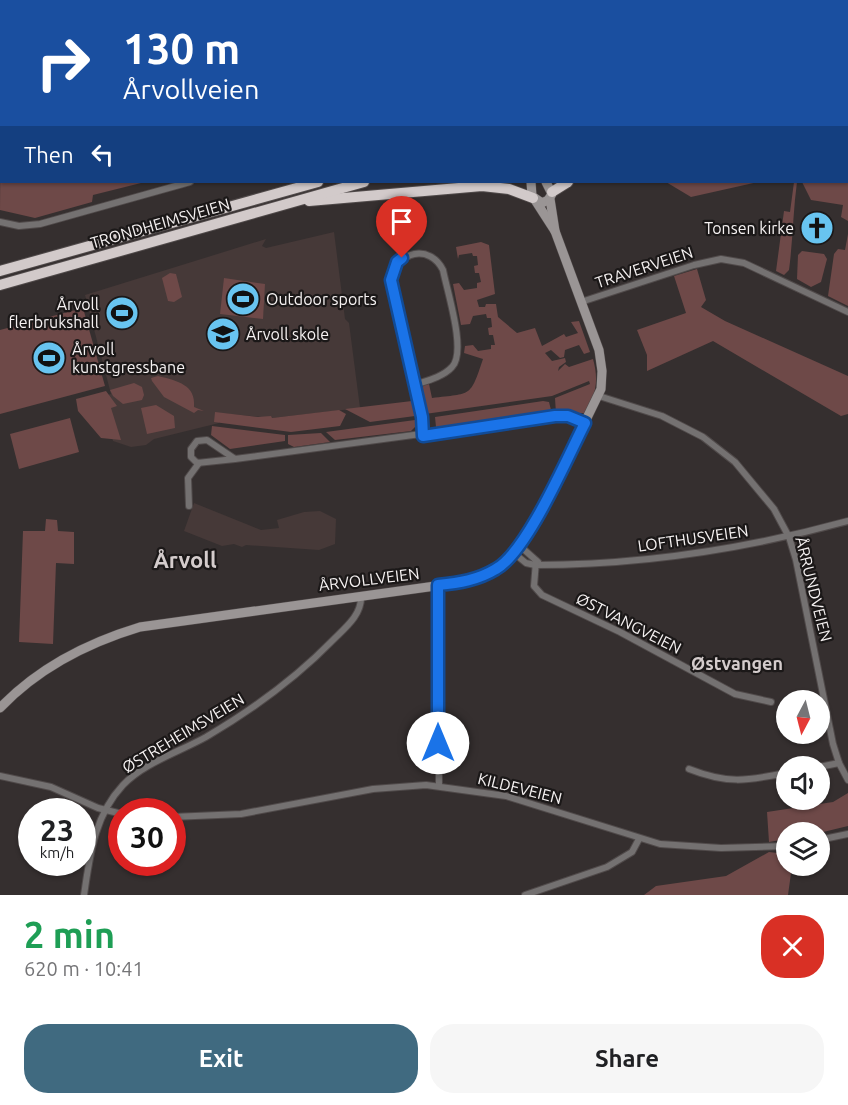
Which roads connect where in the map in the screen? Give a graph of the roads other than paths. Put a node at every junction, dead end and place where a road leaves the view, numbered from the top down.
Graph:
1 (186, 183) edge
2 (291, 183) edge
3 (314, 183) edge
4 (360, 183) edge
5 (562, 183) edge
6 (546, 186) edge
7 (533, 192) edge
8 (252, 198) junction
9 (264, 208) junction
10 (0, 222) edge
11 (555, 231) junction
12 (0, 271) edge
13 (0, 285) edge
14 (581, 302) junction
15 (848, 312) edge
16 (414, 385) junction
17 (599, 396) junction
18 (585, 423) junction
19 (423, 436) junction
20 (235, 459) junction
21 (199, 463) junction
22 (189, 506) dead end
23 (848, 521) edge
24 (789, 537) junction
25 (517, 550) junction
26 (537, 563) junction
27 (438, 585) junction
28 (361, 596) junction
29 (771, 702) dead end
30 (0, 708) edge
31 (839, 763) junction
32 (830, 765) edge
33 (689, 769) dead end
34 (776, 774) edge
35 (0, 776) edge
36 (848, 780) edge
37 (439, 786) junction
38 (104, 810) junction
39 (108, 811) edge
40 (186, 816) edge
41 (848, 834) edge
42 (830, 838) edge
43 (639, 839) junction
44 (776, 846) edge
45 (84, 895) edge
46 (525, 895) edge

1 - 10 street
2 - 8 highway
3 - 8 highway, TRONDHEIMSVEIEN
4 - 9 highway, TRONDHEIMSVEIEN
5 - 6 highway
6 - 7 street
6 - 7 street
6 - 11 street, ÅRVOLLVEIEN
7 - 9 highway
7 - 11 street, ÅRVOLLVEIEN
8 - 12 highway, TRONDHEIMSVEIEN
9 - 13 highway, TRONDHEIMSVEIEN
11 - 14 street, ÅRVOLLVEIEN
14 - 15 street, TRAVERVEIEN
14 - 17 street, ÅRVOLLVEIEN
16 - 16 street
16 - 19 street
17 - 18 street, ÅRVOLLVEIEN
17 - 24 street, ÅRRUNDVEIEN
18 - 19 street
18 - 25 street, ÅRVOLLVEIEN
19 - 20 street
20 - 21 street
20 - 21 street
21 - 22 street
23 - 24 street, LOFTHUSVEIEN
24 - 26 street, LOFTHUSVEIEN
24 - 31 street, ÅRRUNDVEIEN
25 - 26 street
25 - 27 street, ÅRVOLLVEIEN
26 - 29 street, ØSTVANGVEIEN
27 - 28 street, ÅRVOLLVEIEN
27 - 37 street
28 - 30 street, ÅRVOLLVEIEN
28 - 38 street, ØSTREHEIMSVEIEN
31 - 32 street
31 - 36 street, ÅRRUNDVEIEN
33 - 34 street
35 - 38 street
37 - 40 street, KILDEVEIEN
37 - 43 street, KILDEVEIEN
38 - 39 street
38 - 45 street, ØSTREHEIMSVEIEN
41 - 42 street
43 - 44 street, KILDEVEIEN
43 - 46 street

